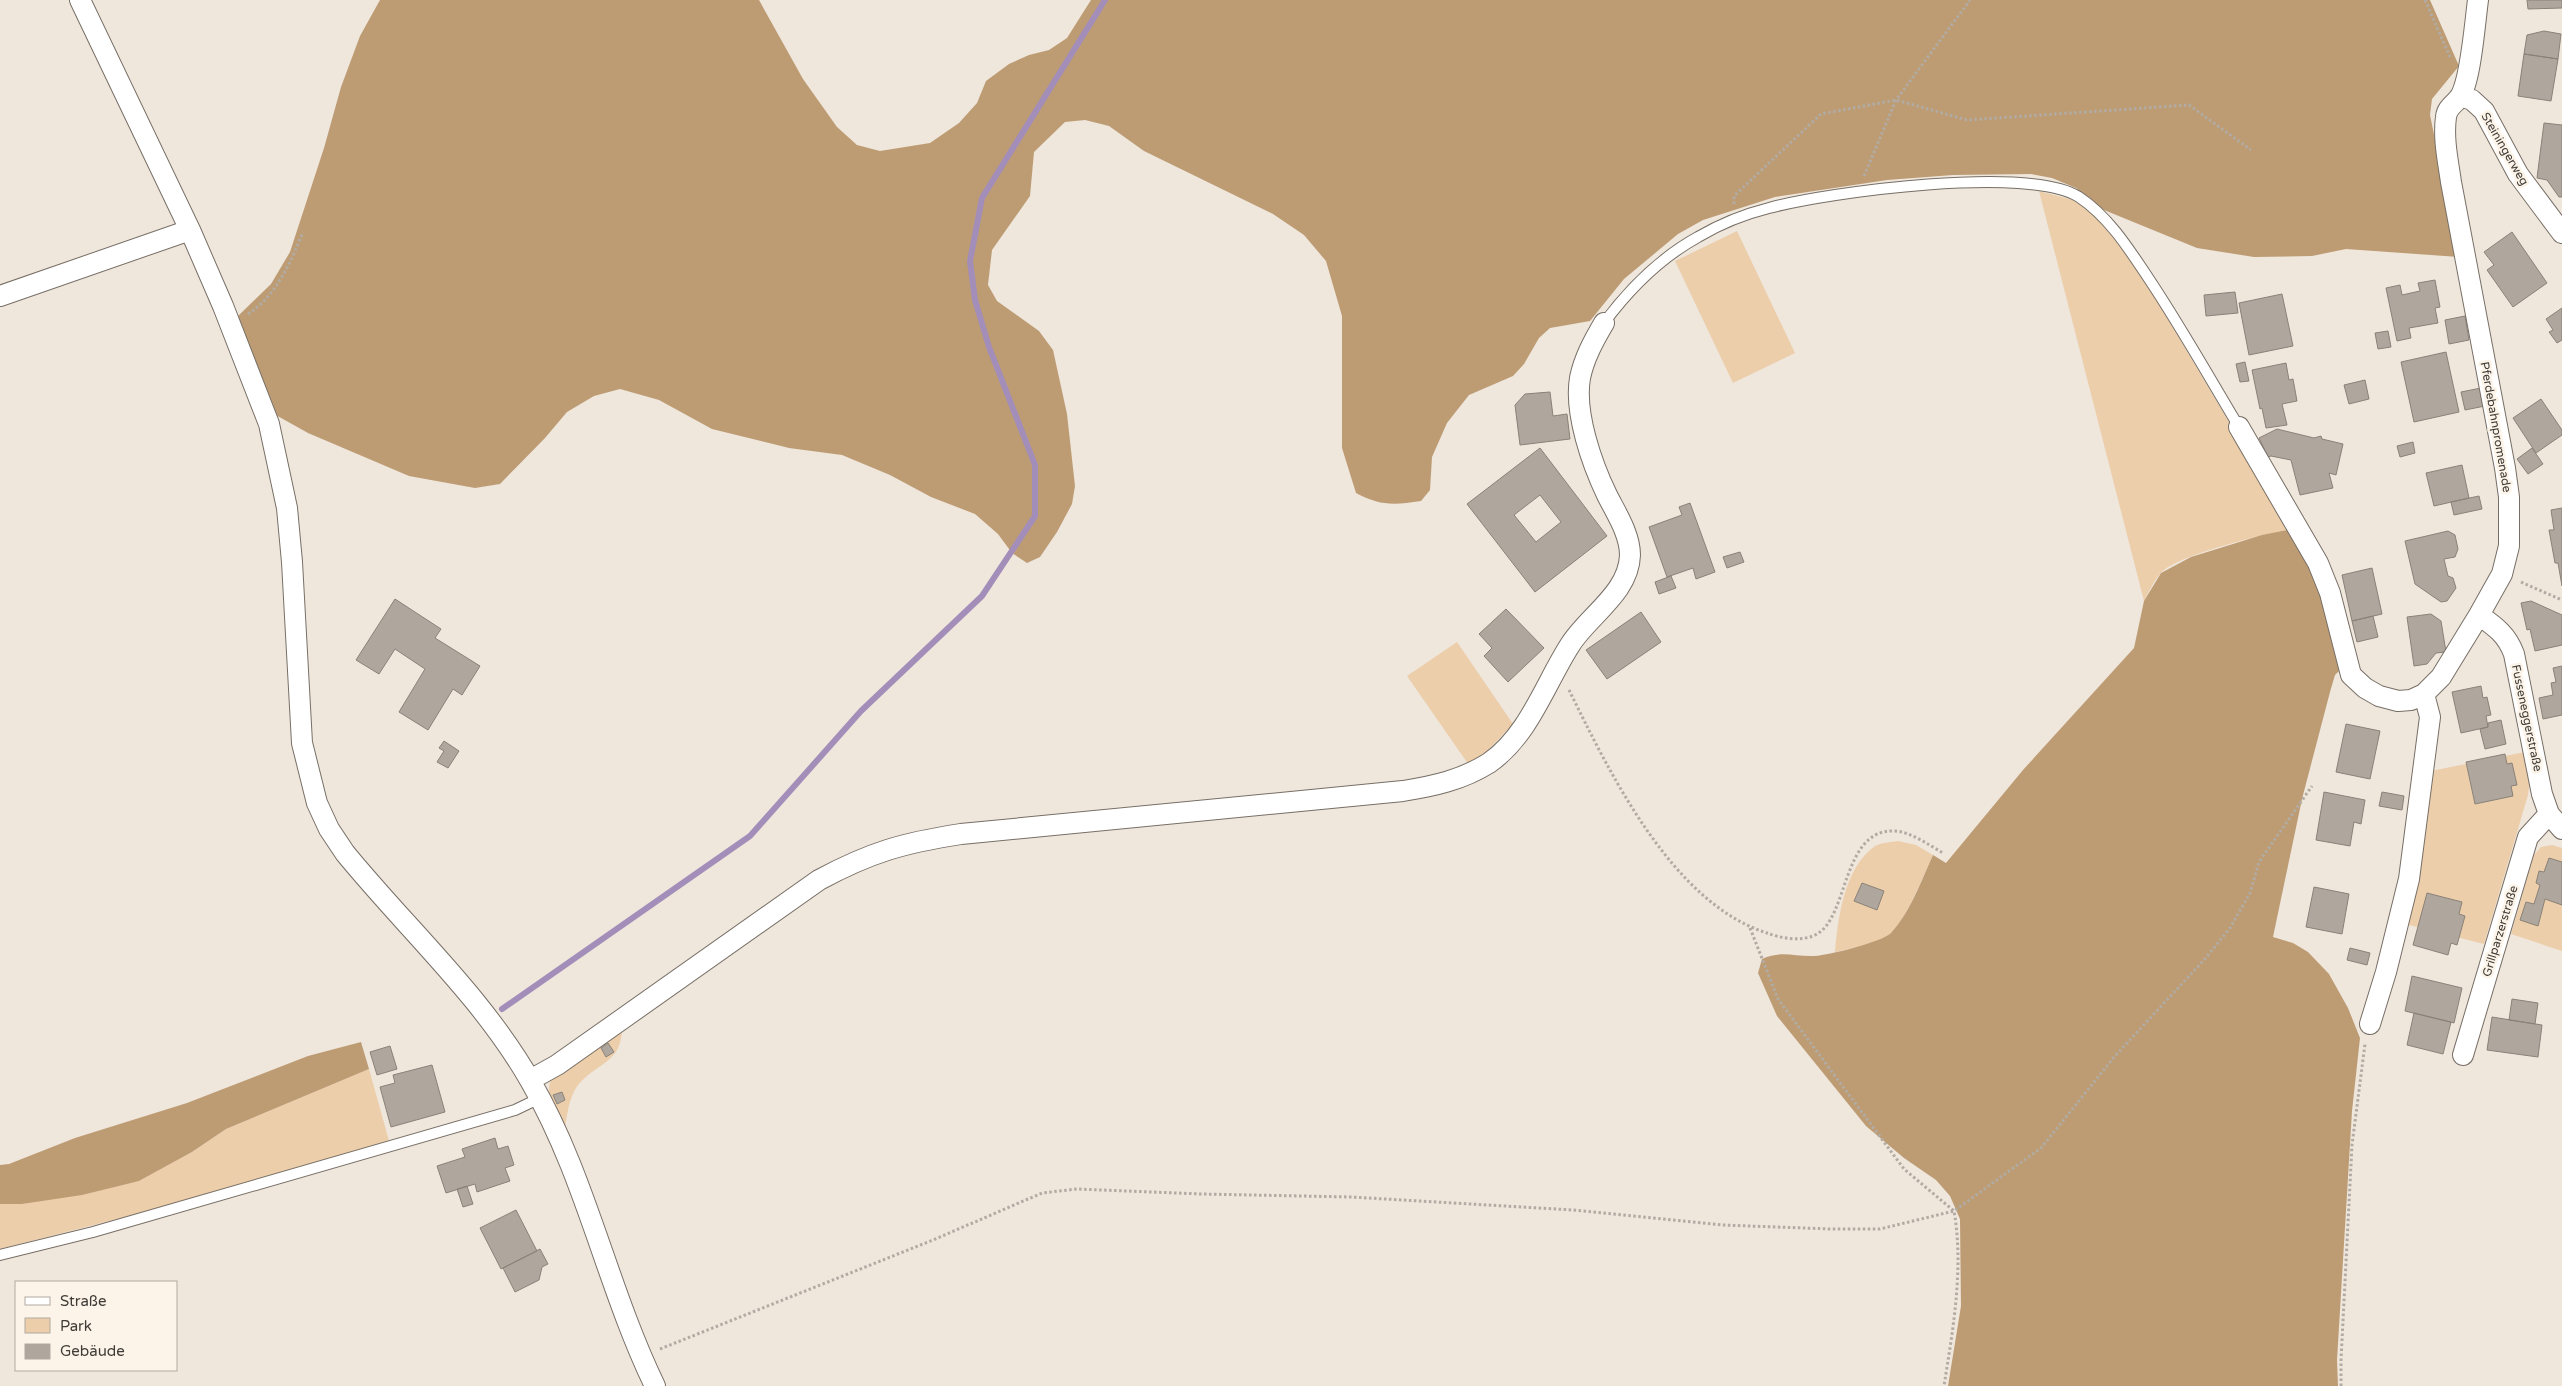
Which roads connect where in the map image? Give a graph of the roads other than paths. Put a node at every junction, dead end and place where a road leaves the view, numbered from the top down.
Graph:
1 (80, 0) edge
2 (2478, 0) edge
3 (2461, 96) junction
4 (190, 230) junction
5 (2562, 233) edge
6 (0, 296) edge
7 (1604, 322) joint
8 (2239, 427) joint
9 (2479, 615) junction
10 (2424, 694) junction
11 (2549, 814) junction
12 (2562, 829) edge
13 (2370, 1024) road end
14 (2463, 1055) dead end
15 (530, 1080) junction
16 (540, 1098) junction
17 (0, 1255) edge
18 (655, 1386) edge

1 - 4 street
2 - 3 street, Pferdebahnpromenade
3 - 5 street, Steiningerweg
3 - 9 street, Pferdebahnpromenade
4 - 6 street
4 - 15 street
7 - 8 lane
7 - 15 street
8 - 10 street
9 - 10 street, Pferdebahnpromenade
9 - 11 street, Fusseneggerstraße
10 - 13 street
11 - 12 street, Fusseneggerstraße
11 - 14 street, Grillparzerstraße
15 - 16 street
16 - 17 lane
16 - 18 street

